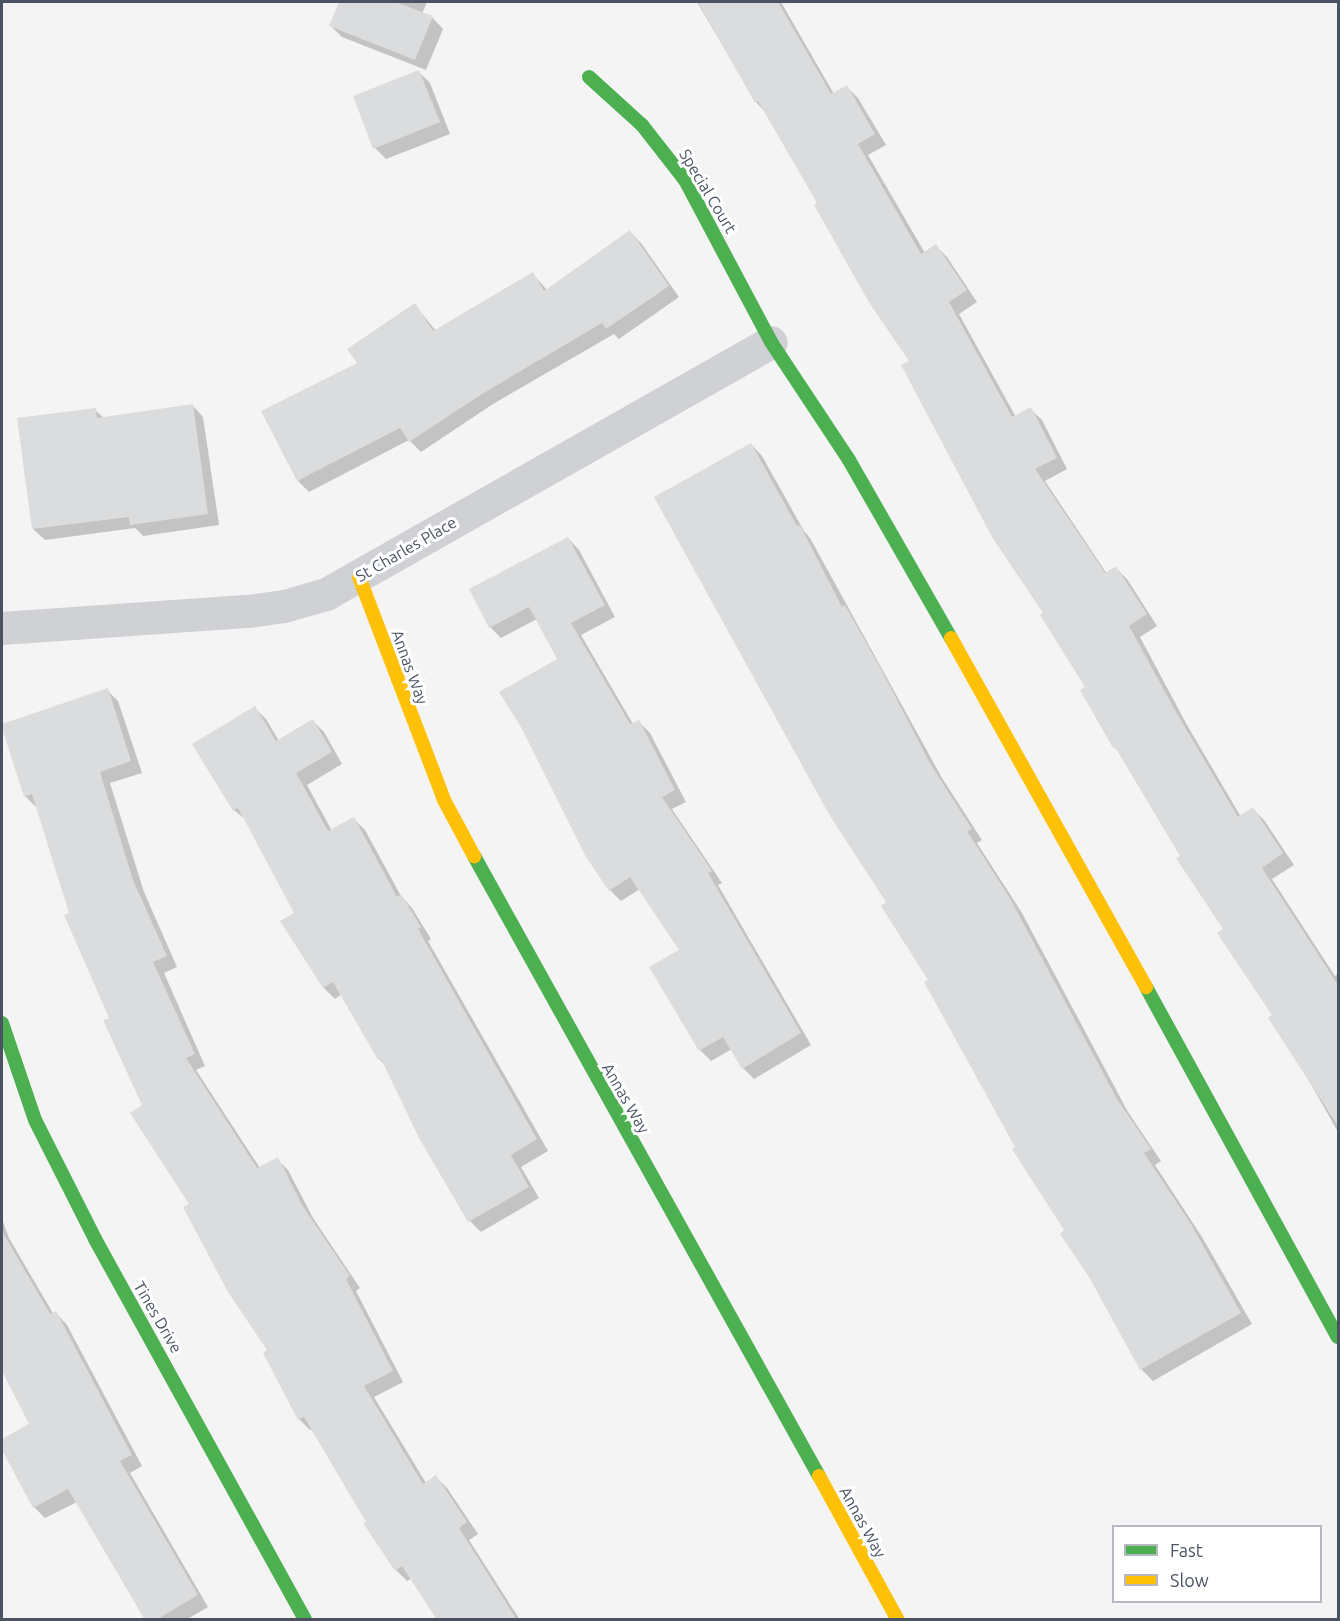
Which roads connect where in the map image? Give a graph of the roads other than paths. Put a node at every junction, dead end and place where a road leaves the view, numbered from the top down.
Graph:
1 (589, 77) dead end
2 (771, 342) junction
3 (359, 577) junction
4 (2, 628) edge
5 (2, 1023) edge
6 (1338, 1337) edge
7 (305, 1620) edge
8 (898, 1620) edge

1 - 2 street, Special Court
2 - 3 street, St Charles Place
2 - 6 street, Special Court
3 - 4 street, St Charles Place
3 - 8 street, Annas Way
5 - 7 street, Tines Drive

